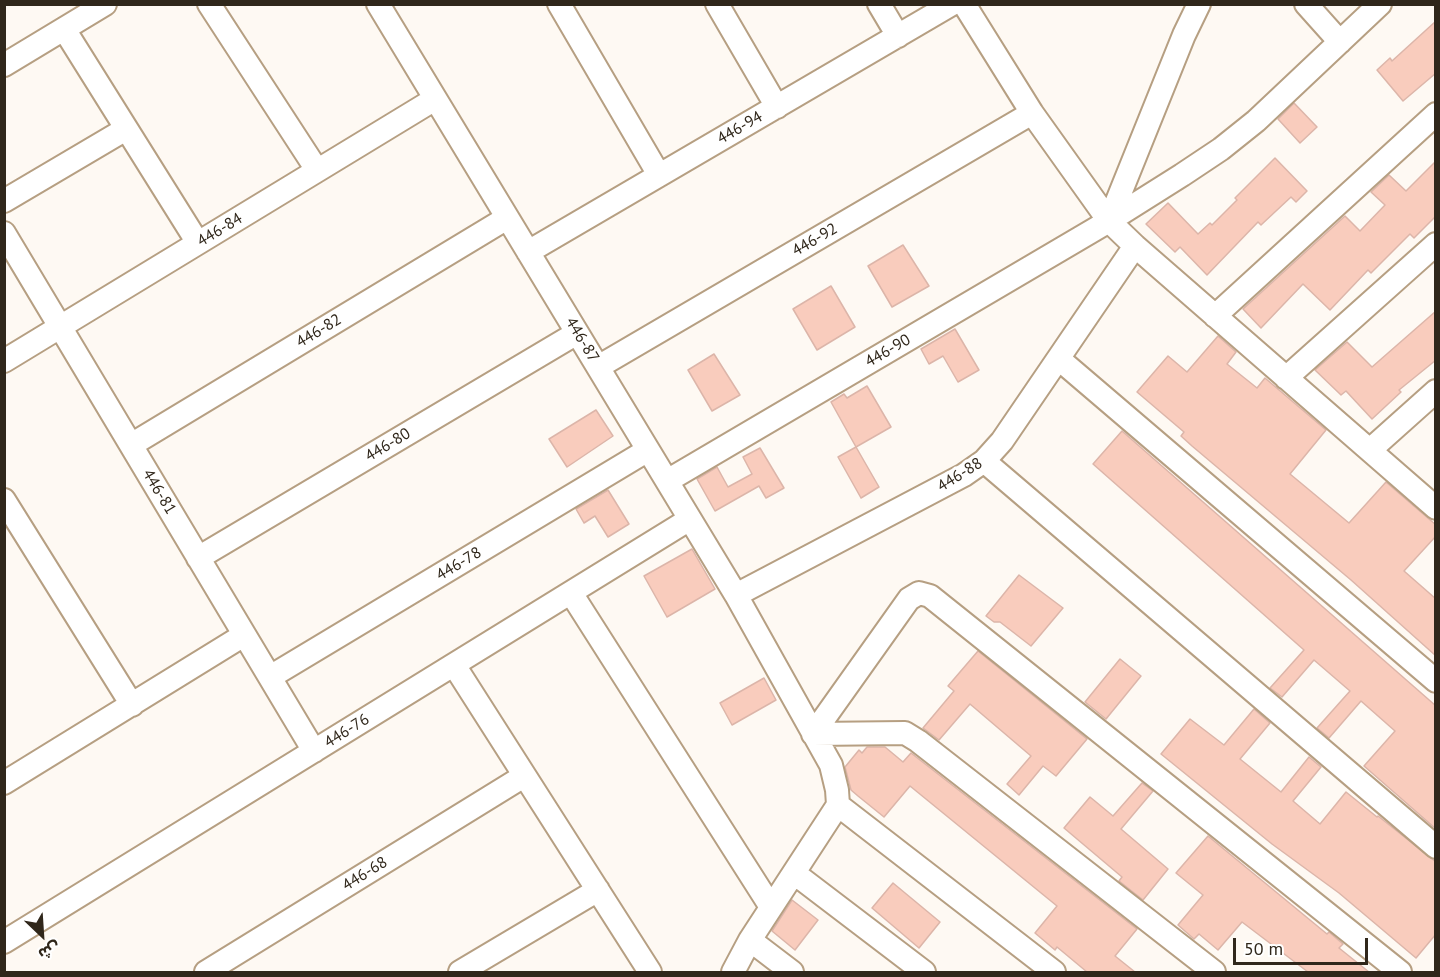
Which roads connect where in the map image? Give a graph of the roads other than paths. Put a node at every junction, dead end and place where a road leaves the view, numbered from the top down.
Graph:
1 (105, 4) edge
2 (209, 4) edge
3 (378, 4) edge
4 (559, 4) edge
5 (717, 4) edge
6 (879, 4) edge
7 (952, 4) edge
8 (964, 4) edge
9 (1199, 4) edge
10 (1306, 4) edge
11 (1380, 4) edge
12 (64, 29) junction
13 (898, 36) junction
14 (1340, 42) junction
15 (4, 65) edge
16 (435, 99) junction
17 (777, 107) junction
18 (1032, 113) junction
19 (1436, 114) edge
20 (126, 129) junction
21 (317, 170) junction
22 (659, 175) junction
23 (4, 201) edge
24 (507, 218) junction
25 (1109, 221) junction
26 (4, 233) edge
27 (198, 243) junction
28 (1436, 244) edge
29 (1136, 246) junction
30 (528, 252) junction
31 (1215, 316) junction
32 (60, 327) junction
33 (577, 333) junction
34 (1059, 359) junction
35 (4, 361) edge
36 (598, 367) junction
37 (1286, 378) junction
38 (1436, 391) edge
39 (131, 445) junction
40 (648, 450) junction
41 (1370, 450) junction
42 (984, 461) junction
43 (667, 481) junction
44 (4, 501) edge
45 (1436, 508) edge
46 (690, 519) junction
47 (198, 558) junction
48 (571, 593) junction
49 (736, 596) junction
50 (244, 635) junction
51 (454, 665) junction
52 (270, 677) junction
53 (1436, 681) edge
54 (132, 705) junction
55 (813, 734) junction
56 (314, 751) junction
57 (8, 774) edge
58 (524, 776) junction
59 (838, 806) junction
60 (1436, 847) edge
61 (794, 873) junction
62 (598, 890) junction
63 (771, 908) junction
64 (750, 940) junction
65 (4, 942) edge
66 (211, 971) edge
67 (460, 972) edge
68 (650, 972) edge
69 (733, 972) edge
70 (792, 972) edge
71 (924, 972) edge
72 (1054, 972) edge
73 (1214, 972) edge
74 (1400, 972) edge

1 - 12 street
2 - 21 street
3 - 16 street, 446-87
4 - 22 street
5 - 17 street
6 - 13 street
7 - 13 street, 446-94
8 - 18 street
9 - 25 street
10 - 14 street
11 - 14 street, 446-90
12 - 15 street
12 - 20 street
13 - 17 street, 446-94
14 - 25 street, 446-90
16 - 21 street, 446-84
16 - 24 street, 446-87
17 - 22 street, 446-94
18 - 25 street
18 - 36 street, 446-92
19 - 31 street
20 - 23 street
20 - 27 street
21 - 27 street, 446-84
22 - 30 street, 446-94
24 - 30 street, 446-87
24 - 39 street, 446-82
25 - 29 street
25 - 43 street, 446-90
26 - 32 street, 446-81
27 - 32 street, 446-84
28 - 37 street
29 - 31 street
29 - 34 street, 446-88
30 - 33 street, 446-87
31 - 37 street
32 - 35 street, 446-84
32 - 39 street, 446-81
33 - 36 street, 446-87
33 - 47 street, 446-80
34 - 42 street, 446-88
34 - 53 street
36 - 40 street, 446-87
37 - 41 street
38 - 41 street
39 - 47 street, 446-81
40 - 43 street, 446-87
40 - 52 street, 446-78
41 - 45 street
42 - 49 street, 446-88
42 - 60 street
43 - 46 street, 446-87
44 - 54 street
46 - 48 street, 446-76
46 - 49 street, 446-87
47 - 50 street, 446-81
48 - 51 street, 446-76
48 - 63 street
49 - 55 street, 446-87
50 - 52 street, 446-81
50 - 54 street
51 - 56 street, 446-76
51 - 58 street
52 - 56 street, 446-81
54 - 57 street
55 - 59 street, 446-87
55 - 73 street
55 - 74 street
56 - 65 street, 446-76
58 - 62 street
58 - 66 street, 446-68
59 - 61 street
59 - 72 street
61 - 63 street
61 - 71 street
62 - 67 street
62 - 68 street
63 - 64 street
64 - 69 street
64 - 70 street

